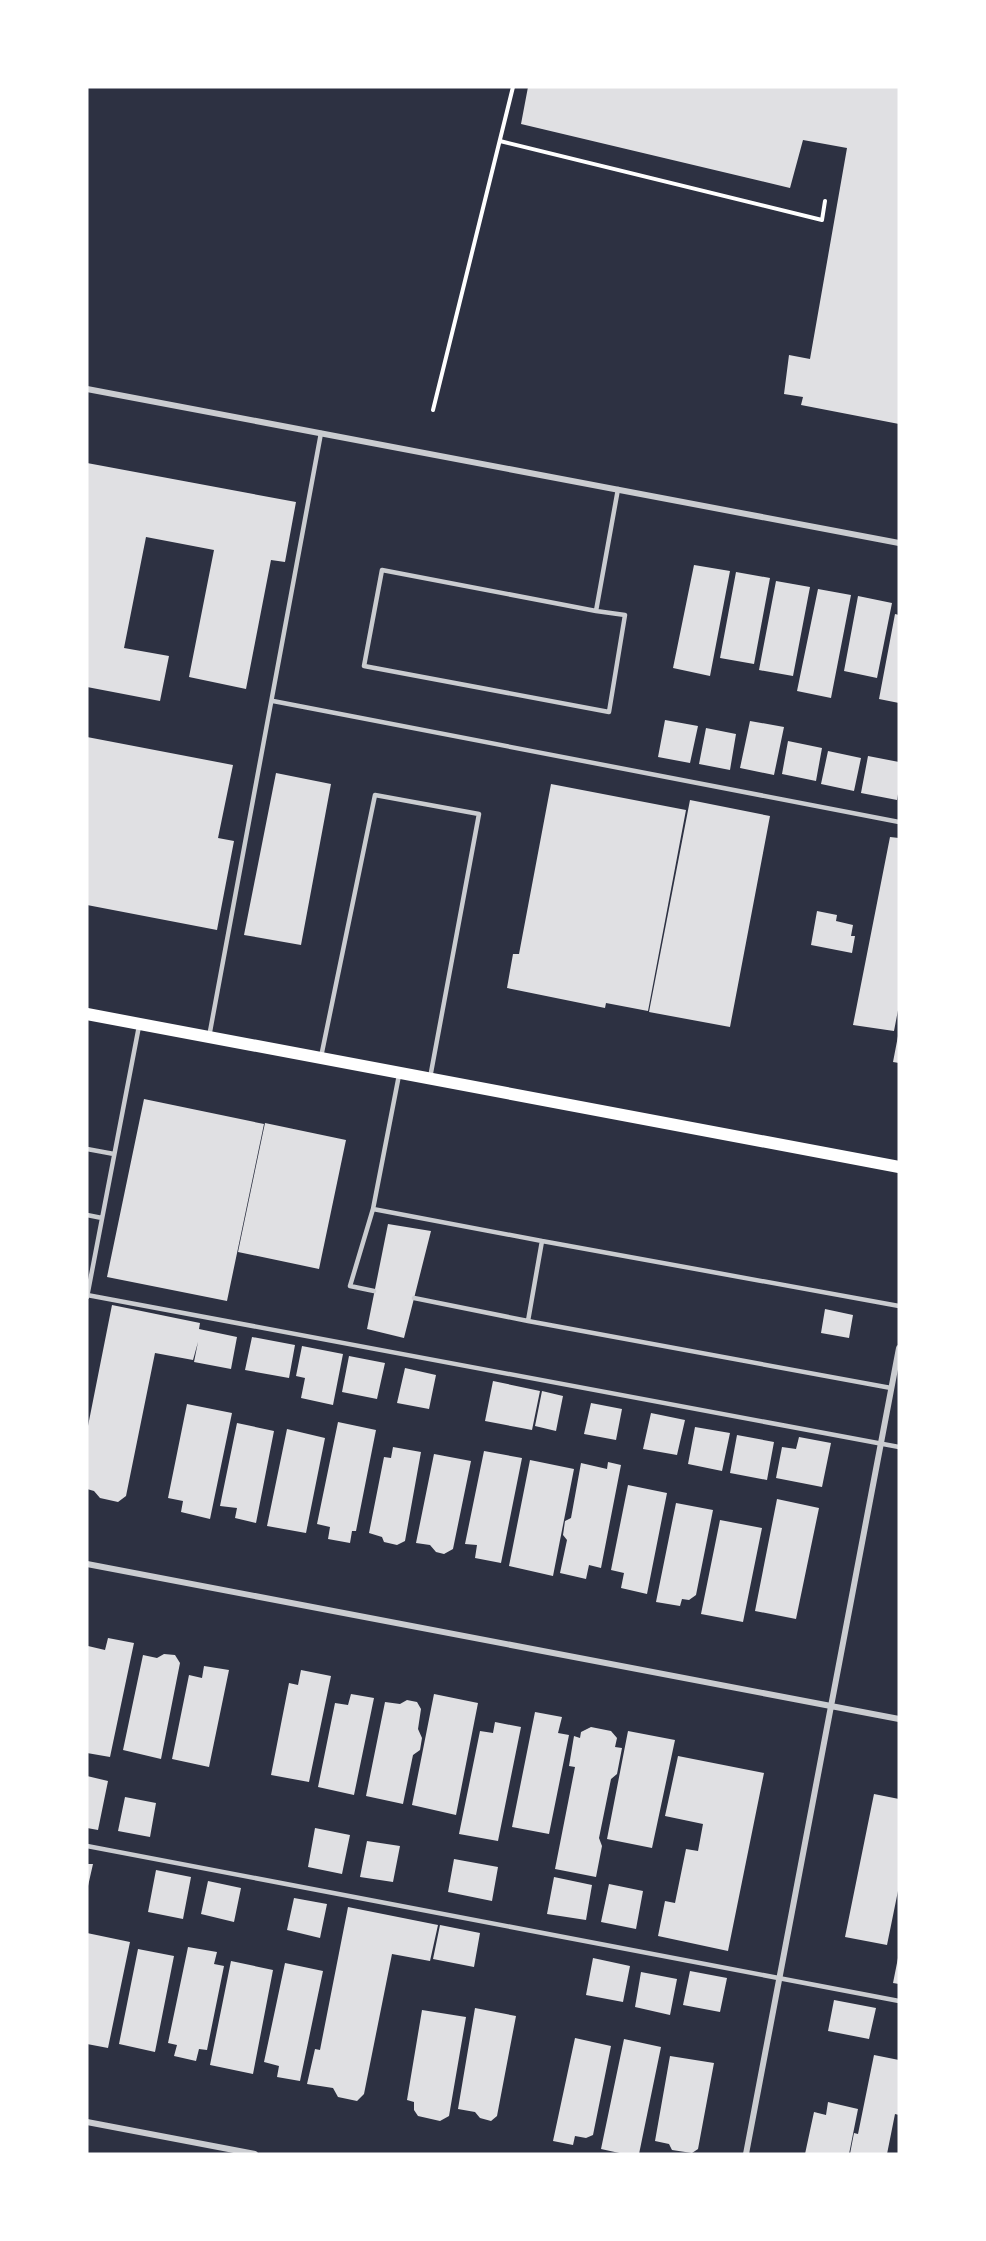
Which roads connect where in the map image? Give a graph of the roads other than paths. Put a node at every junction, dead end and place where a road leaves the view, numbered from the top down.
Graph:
1 (87, 389) edge
2 (321, 433) junction
3 (618, 489) junction
4 (899, 543) edge
5 (596, 610) junction
6 (273, 701) junction
7 (899, 822) edge
8 (87, 1014) edge
9 (140, 1023) junction
10 (209, 1037) junction
11 (321, 1058) junction
12 (400, 1073) junction
13 (430, 1078) junction
14 (87, 1149) edge
15 (114, 1154) junction
16 (899, 1167) edge
17 (373, 1209) junction
18 (87, 1215) edge
19 (102, 1218) junction
20 (542, 1241) junction
21 (374, 1290) dead end
22 (87, 1296) edge
23 (414, 1298) dead end
24 (899, 1306) edge
25 (528, 1321) junction
26 (899, 1348) edge
27 (891, 1388) junction
28 (881, 1443) junction
29 (899, 1447) edge
30 (87, 1564) edge
31 (831, 1705) junction
32 (899, 1719) edge
33 (87, 1846) edge
34 (780, 1978) junction
35 (899, 2001) edge
36 (87, 2122) edge
37 (255, 2154) edge
38 (747, 2154) edge

1 - 2 street
2 - 3 street
2 - 6 lane
3 - 4 street
3 - 5 lane
5 - 5 lane
6 - 7 lane
6 - 10 lane
8 - 9 main road
9 - 10 main road
9 - 15 lane
10 - 11 main road
11 - 12 main road
11 - 13 lane
12 - 13 main road
12 - 17 lane
13 - 16 main road
14 - 15 lane
15 - 19 lane
17 - 20 lane
17 - 21 lane
18 - 19 lane
19 - 22 lane
20 - 24 lane
20 - 25 lane
22 - 28 lane
23 - 25 lane
25 - 27 lane
26 - 27 street
27 - 28 street
28 - 29 lane
28 - 31 street
30 - 31 street
31 - 32 street
31 - 34 street
33 - 34 lane
34 - 35 lane
34 - 38 street
36 - 37 street

